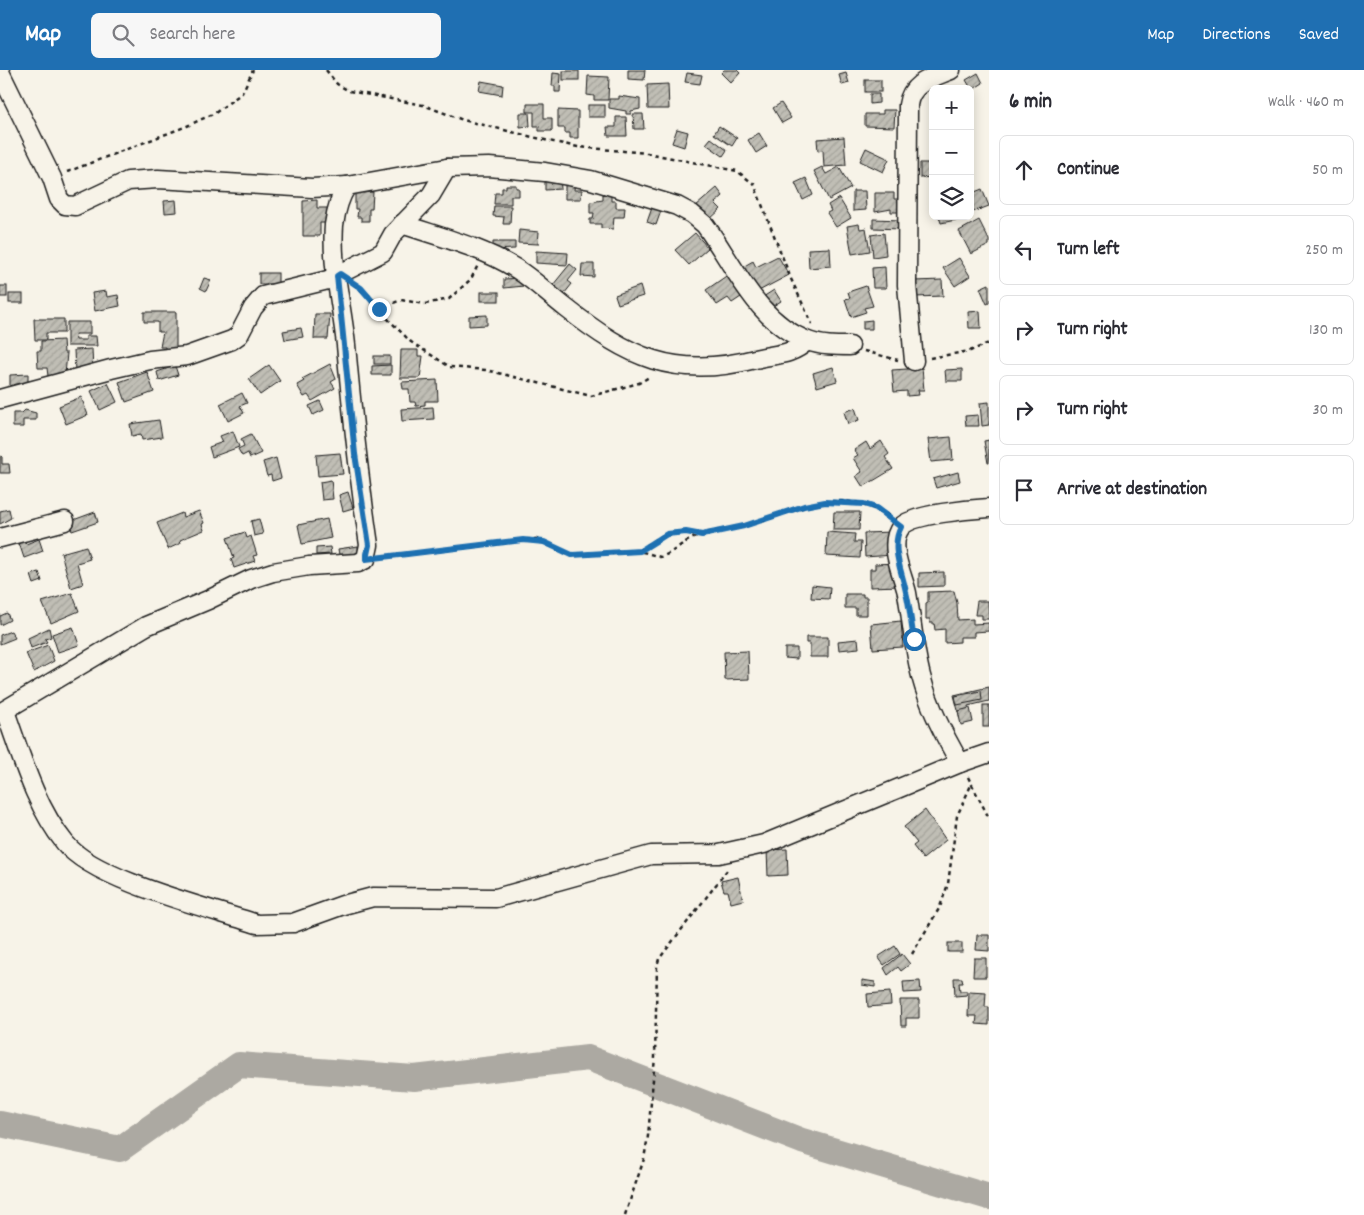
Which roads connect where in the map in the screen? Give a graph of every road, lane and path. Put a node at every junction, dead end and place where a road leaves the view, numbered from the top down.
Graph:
1 (253, 70) edge
2 (951, 70) edge
3 (0, 72) edge
4 (447, 168) junction
5 (52, 178) junction
6 (347, 186) junction
7 (402, 224) junction
8 (483, 252) junction
9 (339, 275) junction
10 (379, 309) junction
11 (807, 341) junction
12 (850, 346) dead end
13 (914, 361) dead end
14 (668, 364) junction
15 (0, 399) edge
16 (989, 508) edge
17 (65, 521) dead end
18 (901, 527) junction
19 (702, 535) junction
20 (0, 538) edge
21 (640, 551) junction
22 (366, 559) junction
23 (3, 712) edge
24 (989, 753) edge
25 (960, 763) junction
26 (972, 783) junction
27 (989, 818) edge
28 (742, 850) junction
29 (912, 954) dead end
30 (625, 1215) edge

1 - 5 path
2 - 13 street
3 - 5 street
4 - 6 street
4 - 7 street
4 - 11 street
5 - 6 street
6 - 9 street
7 - 8 street
7 - 9 street
8 - 10 path
8 - 14 street
9 - 10 path
9 - 15 street
9 - 22 street
10 - 14 path
11 - 12 street
11 - 14 street
16 - 18 street
17 - 20 street
18 - 19 path
18 - 25 street
19 - 21 path
19 - 21 path
21 - 22 path
22 - 23 street
23 - 28 street
24 - 25 street
25 - 26 path
25 - 28 street
26 - 27 path
26 - 29 path
28 - 30 path

